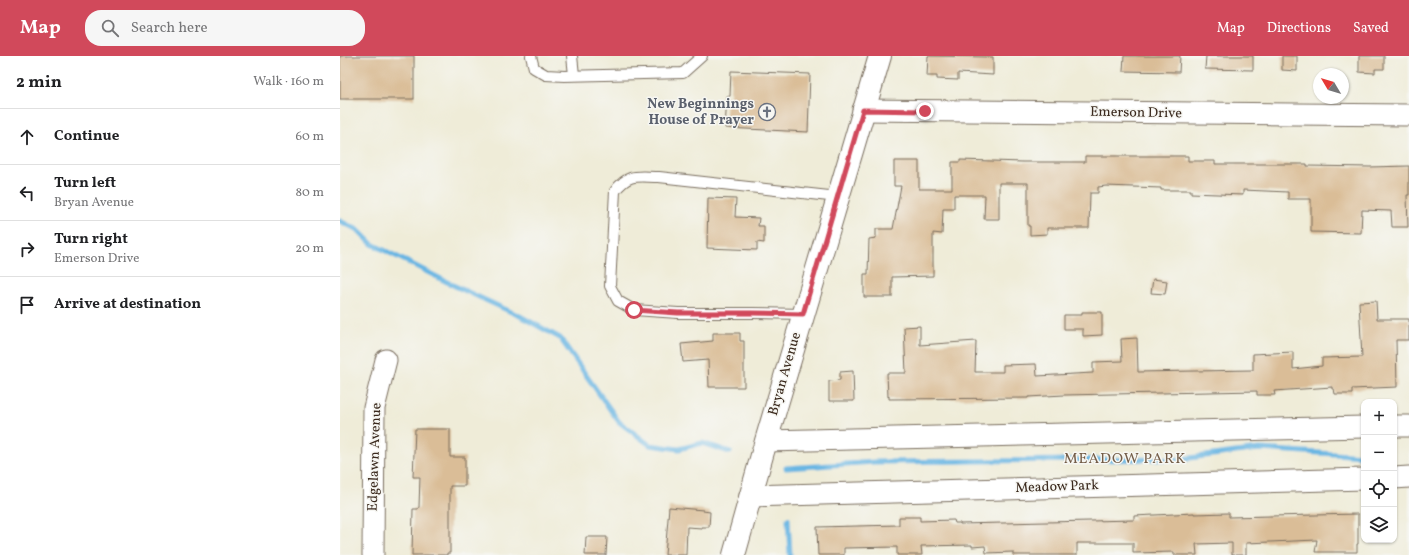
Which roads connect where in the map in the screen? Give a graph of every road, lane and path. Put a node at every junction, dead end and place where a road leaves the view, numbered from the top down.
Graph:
1 (531, 56) edge
2 (572, 56) edge
3 (702, 56) edge
4 (880, 56) edge
5 (574, 75) junction
6 (863, 110) junction
7 (1409, 115) edge
8 (838, 197) junction
9 (803, 314) junction
10 (386, 360) dead end
11 (1397, 426) edge
12 (1409, 426) edge
13 (1361, 427) edge
14 (766, 441) junction
15 (1409, 477) edge
16 (1397, 478) edge
17 (1361, 479) edge
18 (750, 496) junction
19 (372, 555) edge
20 (734, 555) edge

1 - 5 lane
2 - 5 lane
3 - 5 lane
4 - 6 street, Bryan Avenue
6 - 7 street, Emerson Drive
6 - 8 street, Bryan Avenue
8 - 9 street, Bryan Avenue
8 - 9 lane
9 - 14 street, Bryan Avenue
10 - 19 street, Edgelawn Avenue
11 - 12 street
13 - 14 street
14 - 18 street, Bryan Avenue
15 - 16 street
17 - 18 street, Meadow Park
18 - 20 street, Bryan Avenue

